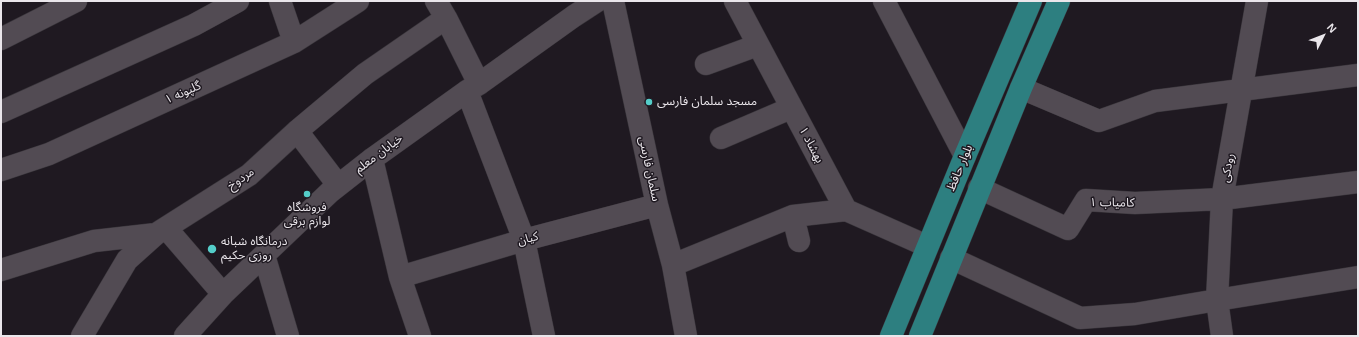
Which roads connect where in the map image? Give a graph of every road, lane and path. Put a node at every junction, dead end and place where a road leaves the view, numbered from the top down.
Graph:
1 (76, 1) edge
2 (238, 1) edge
3 (280, 1) edge
4 (358, 1) edge
5 (597, 1) edge
6 (613, 1) edge
7 (735, 1) edge
8 (1031, 1) edge
9 (1059, 1) edge
10 (1257, 1) edge
11 (887, 2) edge
12 (441, 10) edge
13 (1, 39) edge
14 (294, 42) junction
15 (758, 45) junction
16 (706, 64) dead end
17 (1358, 75) edge
18 (473, 88) junction
19 (1021, 88) junction
20 (1242, 90) junction
21 (791, 108) junction
22 (1, 112) edge
23 (297, 131) junction
24 (721, 138) dead end
25 (965, 156) junction
26 (372, 159) junction
27 (1, 170) edge
28 (332, 177) dead end
29 (1358, 182) edge
30 (979, 188) junction
31 (1222, 199) junction
32 (657, 205) junction
33 (846, 210) junction
34 (793, 216) junction
35 (161, 231) junction
36 (524, 240) junction
37 (799, 241) dead end
38 (927, 246) junction
39 (264, 255) junction
40 (951, 258) junction
41 (673, 265) junction
42 (1, 270) edge
43 (400, 277) junction
44 (1358, 277) edge
45 (223, 294) junction
46 (1217, 300) junction
47 (82, 336) edge
48 (185, 336) edge
49 (288, 336) edge
50 (420, 336) edge
51 (544, 336) edge
52 (686, 336) edge
53 (891, 336) edge
54 (920, 336) edge
55 (1222, 336) edge

1 - 13 street
2 - 22 street
3 - 14 street
4 - 14 street, گلپونه ۱
5 - 18 street, خیابان معلم
6 - 32 street, سلمان فارسی
7 - 15 street, بهشاد ۱
8 - 25 main road, بلوار حافظ
9 - 19 main road
10 - 20 street, رودکی
11 - 25 street
12 - 18 street
12 - 23 street, مردوخ
14 - 27 street, گلپونه ۱
15 - 16 street
15 - 21 street, بهشاد ۱
17 - 20 street
18 - 26 street, خیابان معلم
18 - 36 street
19 - 20 street
19 - 30 main road
20 - 31 street, رودکی
21 - 24 street
21 - 33 street, بهشاد ۱
23 - 28 street
23 - 35 street, مردوخ
25 - 38 main road, بلوار حافظ
26 - 39 street, خیابان معلم
26 - 43 street
29 - 31 street
30 - 31 street, کامیاب ۱
30 - 40 main road
31 - 46 street, رودکی
32 - 36 street, کیان
32 - 41 street, سلمان فارسی
33 - 34 street
33 - 38 street
34 - 37 street
34 - 41 street
35 - 42 street, مردوخ
35 - 45 street
35 - 47 street
36 - 43 street, کیان
36 - 51 street
38 - 53 main road, بلوار حافظ
39 - 45 street, خیابان معلم
39 - 49 street
40 - 46 street
40 - 54 main road
41 - 52 street, سلمان فارسی
43 - 50 street
44 - 46 street
45 - 48 street, خیابان معلم
46 - 55 street, رودکی

